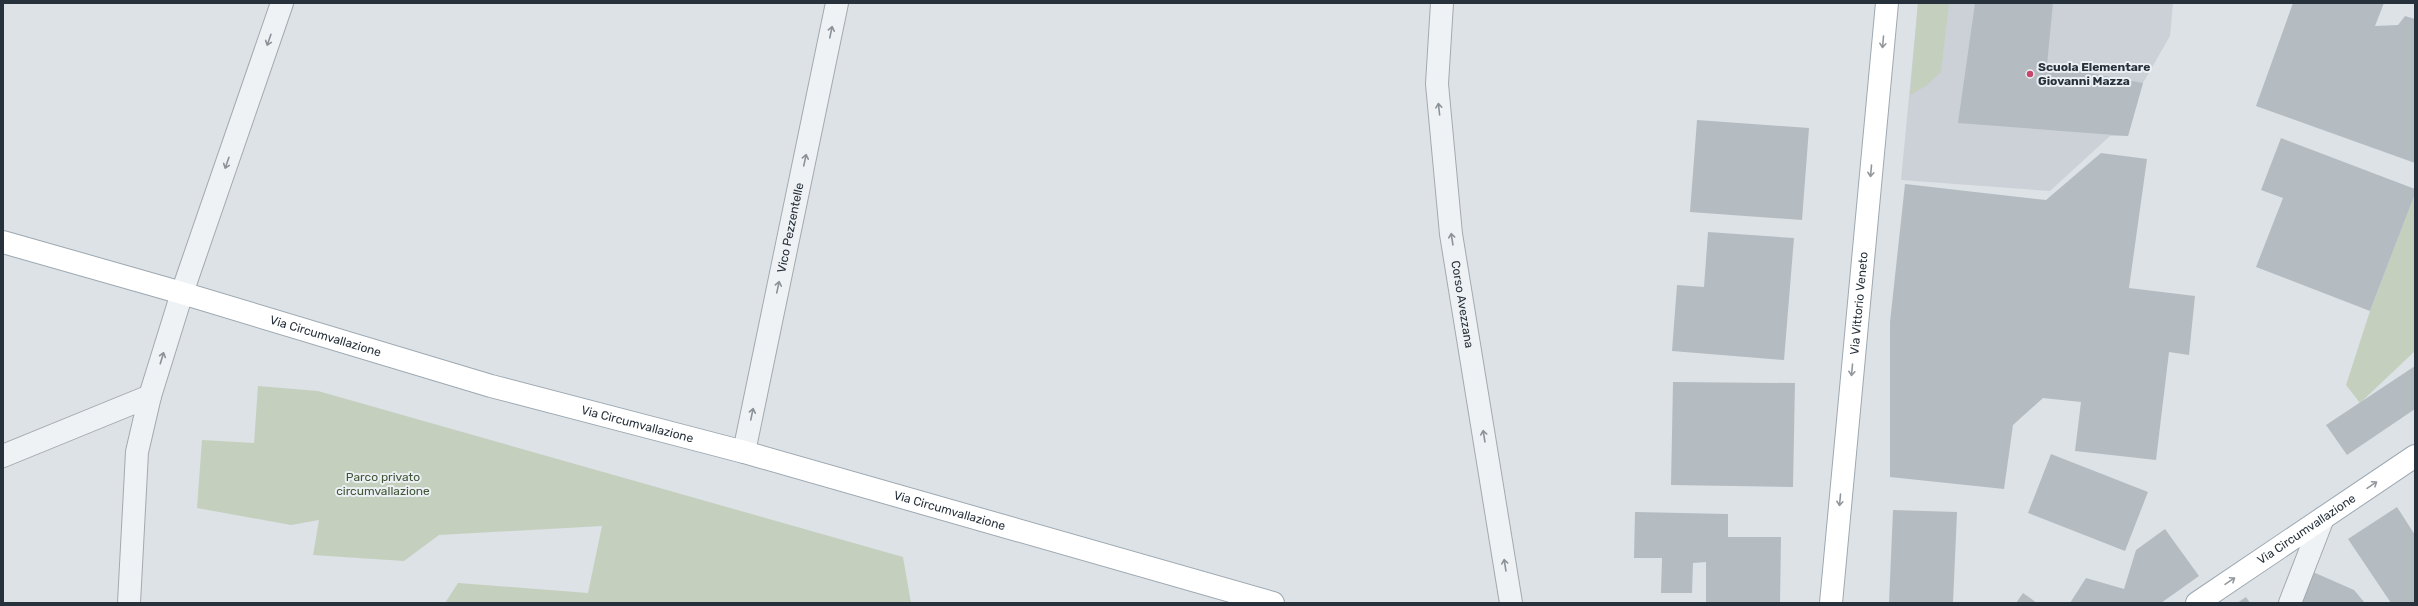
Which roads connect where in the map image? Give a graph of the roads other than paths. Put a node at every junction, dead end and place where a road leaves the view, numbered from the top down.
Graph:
1 (282, 3) edge
2 (837, 3) edge
3 (1442, 3) edge
4 (1887, 3) edge
5 (3, 242) edge
6 (182, 293) junction
7 (150, 396) junction
8 (744, 452) junction
9 (3, 456) edge
10 (2415, 456) edge
11 (2323, 518) junction
12 (129, 603) edge
13 (1273, 603) edge
14 (1512, 603) edge
15 (1831, 603) edge
16 (2197, 603) edge
17 (2290, 603) edge

1 -> 6 street
8 -> 2 street, Vico Pezzentelle
14 -> 3 street, Corso Avezzana
4 -> 15 main road, Via Vittorio Veneto
5 - 6 main road, Via Circumvallazione
7 -> 6 street
6 - 8 main road, Via Circumvallazione
7 - 9 street
7 - 12 street
8 - 13 main road, Via Circumvallazione
11 -> 10 main road, Via Circumvallazione
16 -> 11 main road, Via Circumvallazione
11 - 17 street

